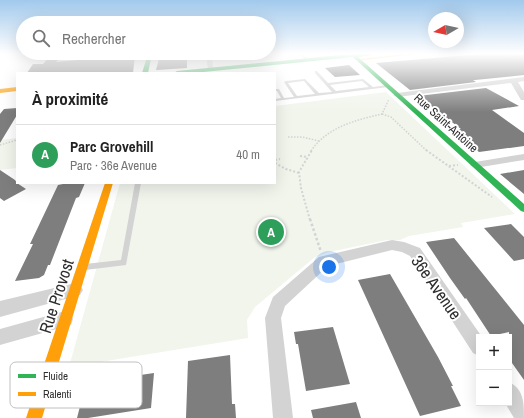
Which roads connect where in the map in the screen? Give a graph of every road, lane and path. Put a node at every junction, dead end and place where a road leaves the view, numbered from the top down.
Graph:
1 (317, 74) edge
2 (374, 74) edge
3 (524, 79) edge
4 (512, 80) junction
5 (327, 84) junction
6 (388, 86) junction
7 (372, 88) junction
8 (16, 89) edge
9 (276, 90) edge
10 (0, 91) edge
11 (335, 93) junction
12 (16, 95) edge
13 (318, 95) junction
14 (0, 96) edge
15 (395, 96) junction
16 (296, 97) junction
17 (524, 98) edge
18 (283, 99) junction
19 (276, 100) edge
20 (382, 114) junction
21 (288, 137) dead end
22 (16, 140) edge
23 (319, 141) junction
24 (0, 145) edge
25 (300, 156) dead end
26 (307, 157) junction
27 (524, 157) edge
28 (280, 159) dead end
29 (276, 161) edge
30 (276, 162) edge
31 (464, 164) dead end
32 (475, 165) junction
33 (449, 166) junction
34 (299, 173) junction
35 (109, 184) edge
36 (138, 184) edge
37 (495, 200) dead end
38 (524, 209) edge
39 (324, 260) junction
40 (82, 267) junction
41 (74, 290) junction
42 (0, 309) edge
43 (65, 319) junction
44 (0, 337) edge
45 (476, 343) edge
46 (52, 362) edge
47 (512, 397) edge
48 (37, 408) edge
49 (524, 415) edge
50 (34, 418) edge
51 (283, 418) edge

1 - 5 lane
2 - 6 main road, Rue Saint-Antoine
3 - 4 street
4 - 15 street
4 - 17 street
5 - 7 lane
5 - 11 lane
6 - 7 lane
6 - 15 main road, Rue Saint-Antoine
7 - 11 lane
8 - 10 main road
9 - 18 lane
11 - 13 lane
12 - 14 main road
13 - 16 lane
13 - 16 lane
15 - 20 path
15 - 32 main road, Rue Saint-Antoine
16 - 18 lane
18 - 19 lane
20 - 23 path
20 - 33 path
21 - 23 path
22 - 24 path
23 - 26 path
25 - 26 path
26 - 34 path
27 - 32 street
28 - 29 path
30 - 34 path
31 - 33 path
32 - 38 main road, Rue Saint-Antoine
33 - 37 path
34 - 39 path
35 - 40 main road, Rue Provost
36 - 40 lane
39 - 45 street, 36e Avenue
39 - 51 street
40 - 41 main road, Rue Provost
41 - 42 street
41 - 43 main road, Rue Provost
43 - 44 street
43 - 46 main road, Rue Provost
47 - 49 street
48 - 50 main road, Rue Provost

